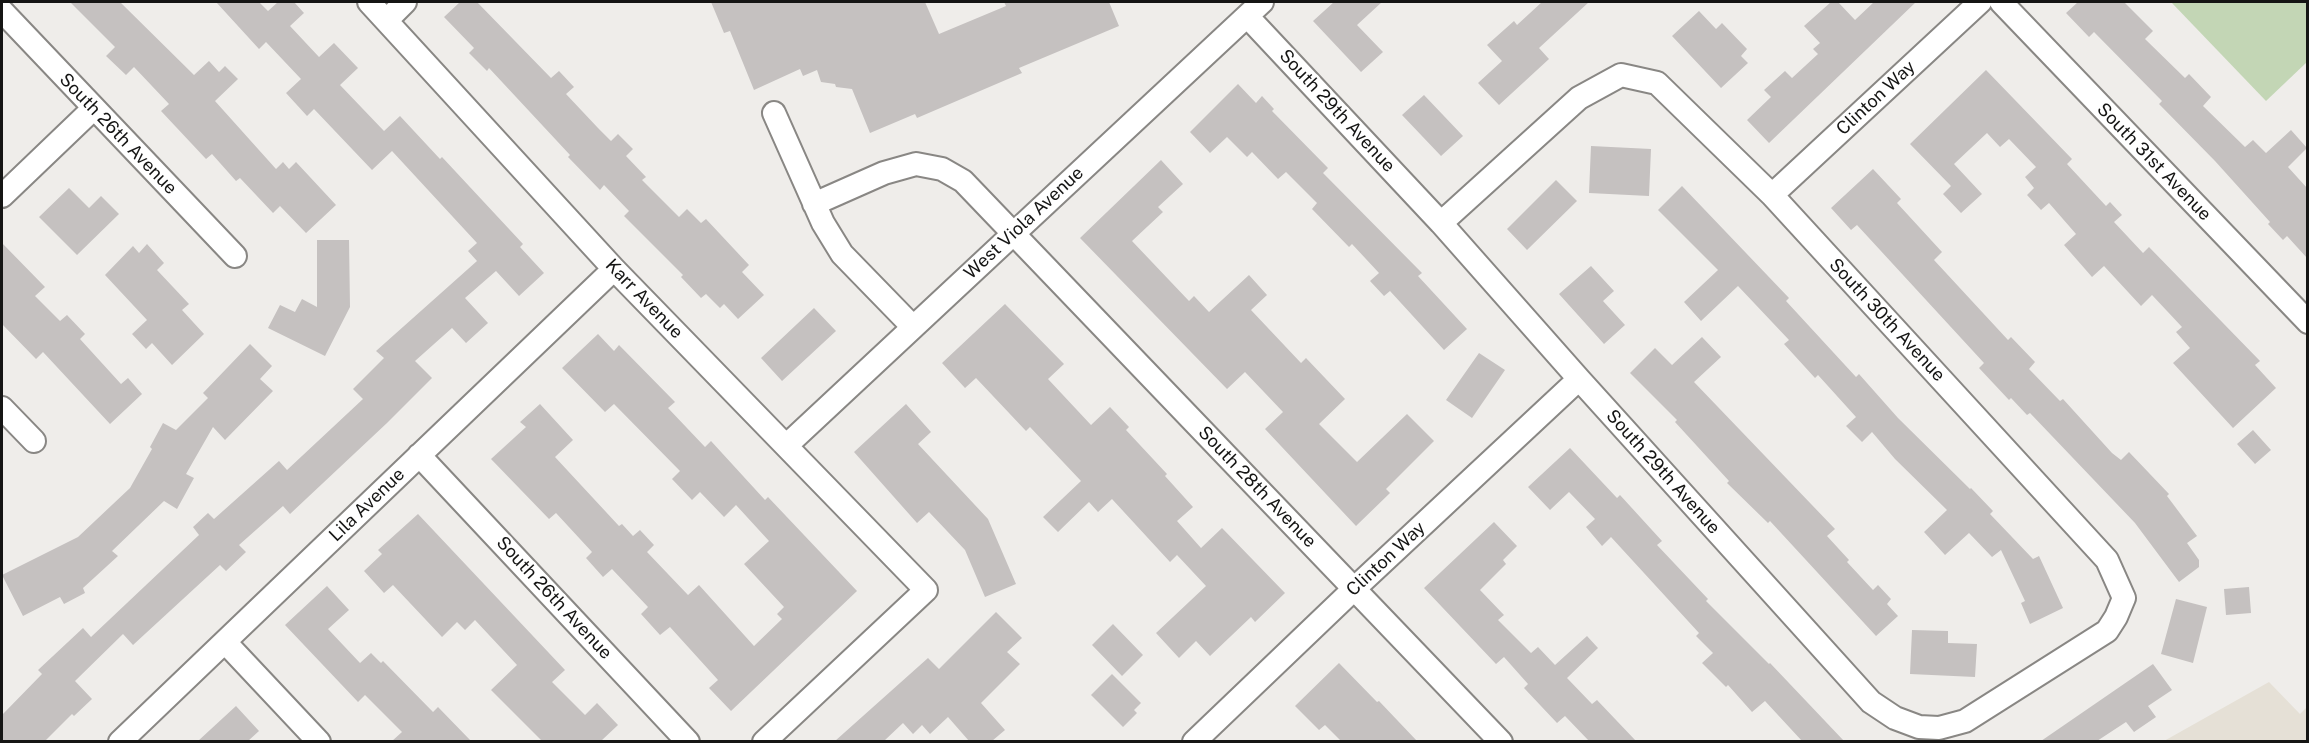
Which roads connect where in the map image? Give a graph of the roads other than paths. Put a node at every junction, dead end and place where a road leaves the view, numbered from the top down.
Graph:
1 (369, 2) edge
2 (405, 2) edge
3 (1980, 2) edge
4 (2001, 2) edge
5 (1255, 9) edge
6 (2, 11) edge
7 (387, 20) junction
8 (94, 108) junction
9 (774, 113) dead end
10 (1772, 195) junction
11 (2, 196) edge
12 (814, 204) junction
13 (1442, 223) junction
14 (1011, 234) junction
15 (235, 256) dead end
16 (614, 269) junction
17 (2307, 322) edge
18 (913, 327) junction
19 (1580, 380) junction
20 (2, 408) edge
21 (34, 441) dead end
22 (787, 445) junction
23 (419, 455) junction
24 (1355, 588) junction
25 (2124, 598) joint
26 (225, 642) junction
27 (120, 741) edge
28 (319, 741) edge
29 (688, 741) edge
30 (764, 741) edge
31 (1194, 741) edge
32 (1501, 741) edge

1 - 7 street, Karr Avenue
2 - 7 street
3 - 10 street, Clinton Way
4 - 17 street, South 31st Avenue
5 - 13 street, South 29th Avenue
5 - 14 street, West Viola Avenue
6 - 8 street, South 26th Avenue
7 - 16 street, Karr Avenue
8 - 11 street
8 - 15 street, South 26th Avenue
9 - 12 street
10 - 13 street, South 30th Avenue
10 - 25 street, South 30th Avenue
12 - 14 street, South 28th Avenue
12 - 18 street
13 - 19 street, South 29th Avenue
14 - 18 street, West Viola Avenue
14 - 24 street, South 28th Avenue
16 - 22 street, Karr Avenue
16 - 23 street, Lila Avenue
18 - 22 street, West Viola Avenue
19 - 24 street, Clinton Way
19 - 25 street, South 29th Avenue
20 - 21 street
22 - 30 street, Karr Avenue
23 - 26 street, Lila Avenue
23 - 29 street, South 26th Avenue
24 - 31 street, Clinton Way
24 - 32 street, South 28th Avenue
26 - 27 street, Lila Avenue
26 - 28 street

